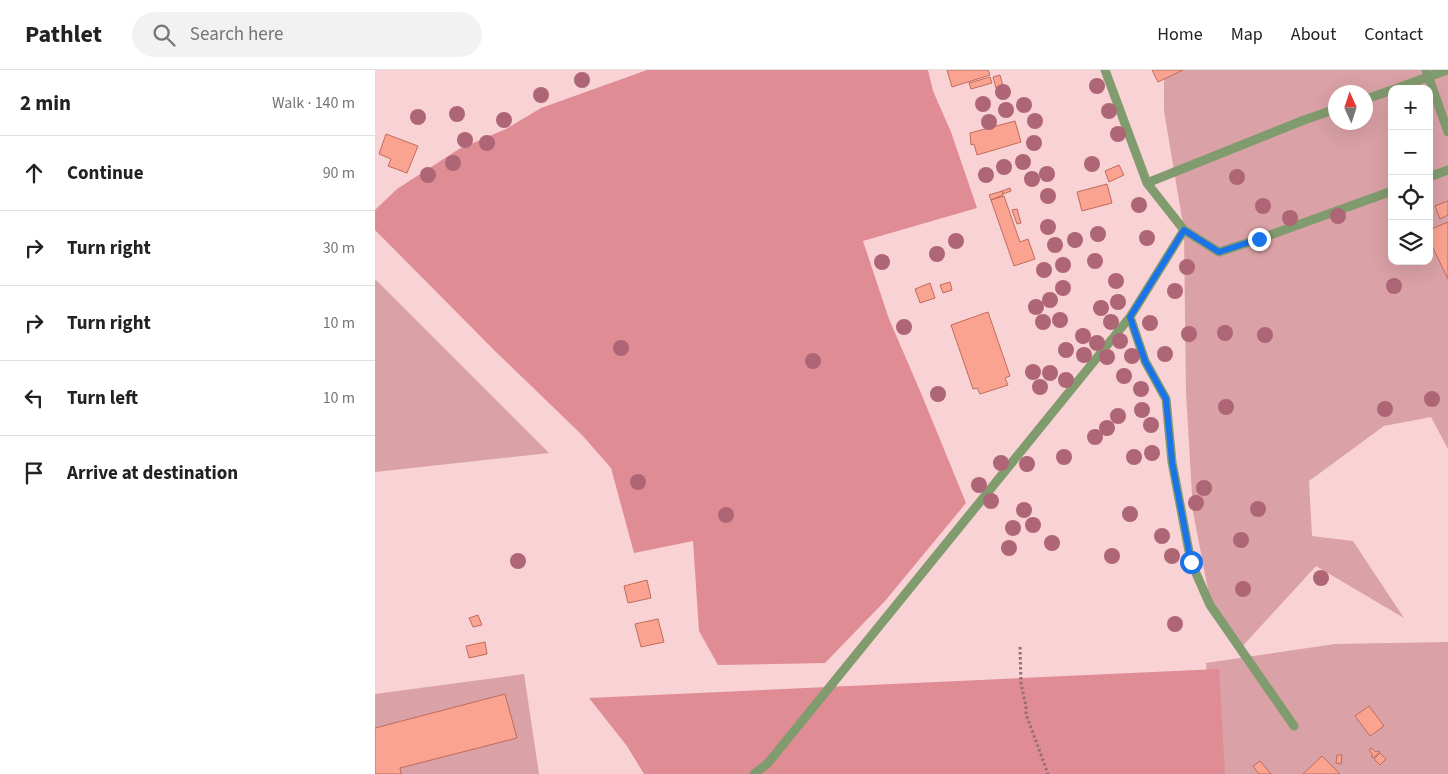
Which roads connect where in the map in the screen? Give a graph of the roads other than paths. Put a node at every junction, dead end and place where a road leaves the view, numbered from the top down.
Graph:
1 (1105, 70) edge
2 (1447, 70) edge
3 (1427, 74) edge
4 (1402, 85) edge
5 (1388, 91) edge
6 (1373, 96) edge
7 (1328, 112) edge
8 (1448, 132) edge
9 (1448, 170) edge
10 (1433, 176) edge
11 (1147, 183) junction
12 (1388, 192) edge
13 (1184, 230) junction
14 (1130, 317) junction
15 (1293, 726) dead end
16 (754, 774) edge

1 - 11 lane
2 - 3 lane
3 - 4 lane
3 - 8 lane
5 - 6 lane
7 - 11 lane
9 - 10 lane
11 - 13 lane
12 - 13 lane
13 - 14 lane
14 - 15 lane
14 - 16 lane

